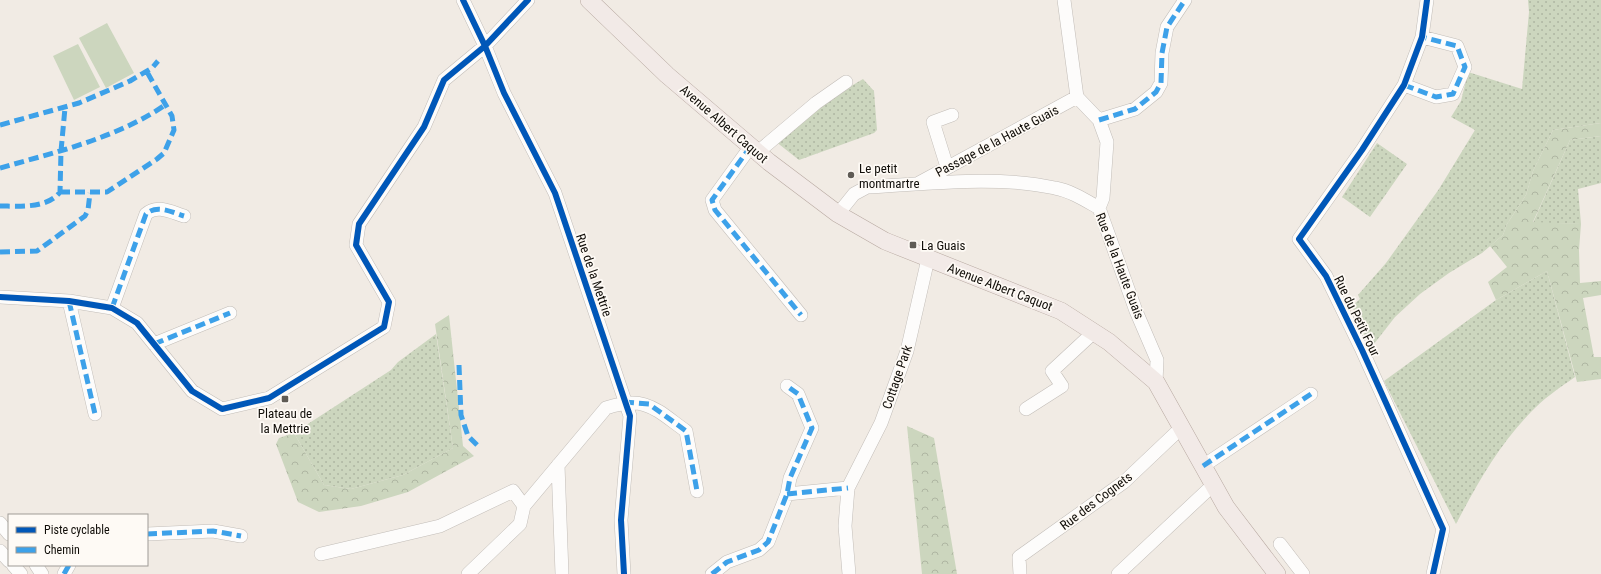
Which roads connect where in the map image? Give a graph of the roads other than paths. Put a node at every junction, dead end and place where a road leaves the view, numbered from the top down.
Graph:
1 (463, 0) edge
2 (528, 0) edge
3 (589, 0) edge
4 (1064, 0) edge
5 (1185, 0) edge
6 (1427, 0) edge
7 (1422, 37) junction
8 (485, 46) junction
9 (846, 82) dead end
10 (1404, 84) junction
11 (1077, 97) junction
12 (952, 115) dead end
13 (1099, 120) junction
14 (754, 149) junction
15 (947, 167) junction
16 (916, 184) junction
17 (1099, 208) junction
18 (838, 214) junction
19 (184, 216) dead end
20 (928, 259) junction
21 (0, 297) edge
22 (69, 302) junction
23 (112, 308) junction
24 (230, 312) dead end
25 (801, 316) dead end
26 (1094, 332) junction
27 (154, 344) junction
28 (1156, 382) junction
29 (787, 386) dead end
30 (1311, 394) dead end
31 (624, 402) junction
32 (1026, 409) dead end
33 (95, 414) dead end
34 (1181, 428) junction
35 (558, 465) junction
36 (1203, 466) junction
37 (1213, 485) junction
38 (848, 488) junction
39 (697, 491) dead end
40 (788, 494) junction
41 (524, 506) junction
42 (0, 524) edge
43 (8, 533) edge
44 (148, 534) edge
45 (240, 536) dead end
46 (1280, 544) dead end
47 (0, 551) edge
48 (321, 554) dead end
49 (8, 560) edge
50 (13, 566) edge
51 (1296, 571) edge
52 (21, 574) edge
53 (468, 574) edge
54 (562, 574) edge
55 (624, 574) edge
56 (712, 574) edge
57 (849, 574) edge
58 (1020, 574) edge
59 (1118, 574) edge
60 (1277, 574) edge
61 (1433, 574) edge

1 - 8 street, Rue de la Mettrie
2 - 8 street
3 - 14 main road, Avenue Albert Caquot
4 - 11 street
5 - 13 street
6 - 7 street, Rue du Petit Four
7 - 10 street, Rue du Petit Four
7 - 10 street
8 - 27 street
8 - 31 street, Rue de la Mettrie
9 - 14 street
10 - 61 street, Rue du Petit Four
11 - 13 street
11 - 15 street, Passage de la Haute Guais
12 - 15 street
13 - 17 street
14 - 18 main road, Avenue Albert Caquot
14 - 25 street
15 - 16 street, Passage de la Haute Guais
16 - 17 street, Rue de la Haute Guais
16 - 18 street, Rue de la Haute Guais
17 - 28 street, Rue de la Haute Guais
18 - 20 main road, Avenue Albert Caquot
19 - 23 street
20 - 26 main road, Avenue Albert Caquot
20 - 38 street, Cottage Park
21 - 22 street
22 - 23 street
22 - 33 street
23 - 27 street
24 - 27 street
26 - 28 main road, Avenue Albert Caquot
26 - 32 street
28 - 34 main road, Avenue Albert Caquot
29 - 40 street
30 - 36 street
31 - 35 street
31 - 39 street
31 - 55 street, Rue de la Mettrie
34 - 36 main road, Avenue Albert Caquot
34 - 58 street, Rue des Cognets
35 - 41 street
35 - 54 street
36 - 37 main road, Avenue Albert Caquot
37 - 59 street
37 - 60 main road, Avenue Albert Caquot
38 - 40 street
38 - 57 street, Cottage Park
40 - 56 street
41 - 48 street
41 - 53 street
42 - 43 street
44 - 45 street
46 - 51 street
47 - 49 street
50 - 52 street

